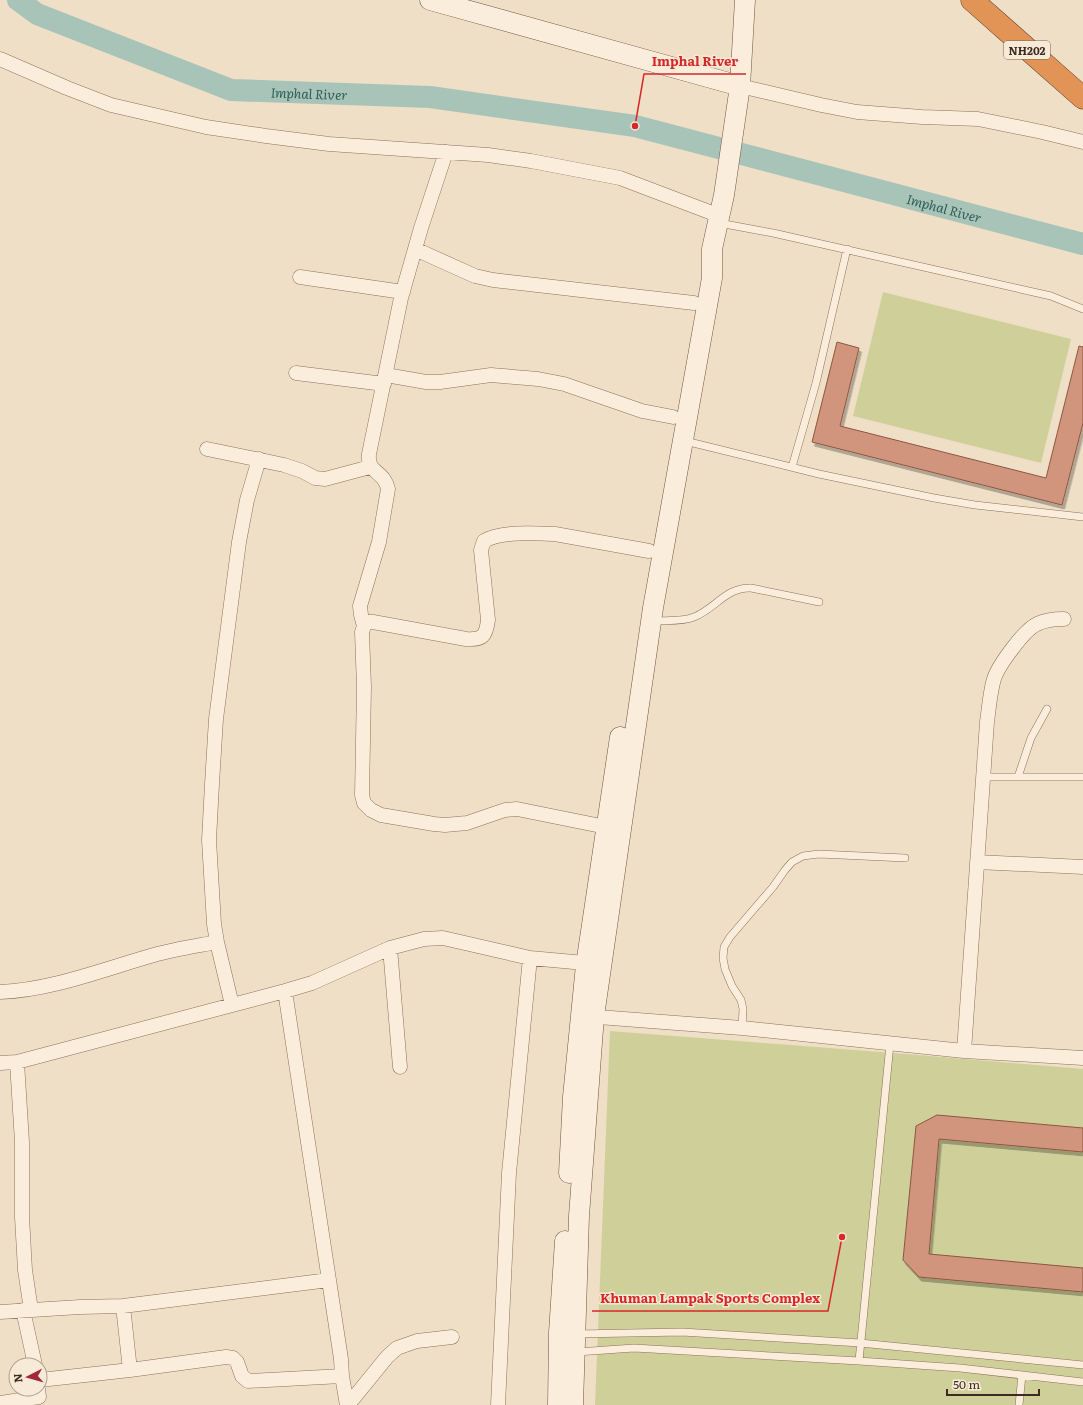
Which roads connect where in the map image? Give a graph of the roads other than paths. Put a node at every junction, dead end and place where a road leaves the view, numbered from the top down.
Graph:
1 (745, 0) edge
2 (974, 1) edge
3 (442, 2) edge
4 (0, 59) edge
5 (740, 91) junction
6 (1083, 98) edge
7 (1083, 142) edge
8 (446, 152) junction
9 (719, 219) junction
10 (415, 249) junction
11 (712, 249) junction
12 (847, 249) junction
13 (300, 277) dead end
14 (403, 292) junction
15 (694, 303) junction
16 (1083, 309) edge
17 (296, 373) dead end
18 (385, 380) junction
19 (673, 417) junction
20 (683, 440) junction
21 (208, 448) dead end
22 (259, 459) junction
23 (370, 467) junction
24 (792, 467) junction
25 (1083, 517) edge
26 (649, 551) junction
27 (818, 602) dead end
28 (1064, 619) dead end
29 (651, 622) junction
30 (364, 626) junction
31 (1048, 708) dead end
32 (984, 777) junction
33 (1018, 777) junction
34 (1083, 777) edge
35 (614, 829) junction
36 (905, 858) dead end
37 (978, 862) junction
38 (1083, 867) edge
39 (217, 942) junction
40 (390, 948) junction
41 (535, 958) junction
42 (594, 964) junction
43 (285, 991) junction
44 (0, 992) edge
45 (232, 1005) junction
46 (588, 1016) junction
47 (742, 1028) junction
48 (890, 1044) junction
49 (964, 1051) junction
50 (1083, 1058) edge
51 (17, 1062) junction
52 (0, 1063) edge
53 (400, 1067) dead end
54 (329, 1280) junction
55 (123, 1306) junction
56 (27, 1310) junction
57 (0, 1312) edge
58 (452, 1337) dead end
59 (567, 1343) junction
60 (860, 1343) junction
61 (34, 1357) edge
62 (859, 1361) junction
63 (1083, 1366) edge
64 (130, 1370) junction
65 (1022, 1375) junction
66 (342, 1376) junction
67 (48, 1379) edge
68 (1083, 1382) edge
69 (39, 1397) edge
70 (0, 1402) edge
71 (347, 1405) edge
72 (498, 1405) edge
73 (558, 1405) edge
74 (573, 1405) edge
75 (1019, 1405) edge

1 - 5 main road
2 - 6 highway, NH202
3 - 5 main road
4 - 8 street
5 - 7 street
5 - 9 main road
8 - 9 street
8 - 10 street
9 - 11 main road
9 - 12 lane
10 - 14 street
10 - 15 street
11 - 15 main road
11 - 20 main road
12 - 16 lane
12 - 24 lane
13 - 14 street
14 - 18 street
15 - 19 main road
17 - 18 street
18 - 19 street
18 - 23 street
19 - 26 main road
20 - 24 lane
20 - 29 main road
21 - 22 street
22 - 23 street
22 - 39 street
23 - 30 street
24 - 25 lane
26 - 30 street
26 - 35 main road
27 - 29 lane
28 - 32 street
29 - 35 main road
30 - 35 street
31 - 33 lane
32 - 33 lane
32 - 37 street
33 - 34 lane
35 - 42 main road
36 - 47 lane
37 - 38 street
37 - 49 street
39 - 44 street
39 - 45 street
40 - 41 street
40 - 43 street
40 - 53 street
41 - 42 street
41 - 72 street
42 - 46 main road
43 - 45 street
43 - 54 street
45 - 51 street
46 - 47 street
46 - 59 main road
47 - 48 street
48 - 49 street
48 - 60 lane
49 - 50 street
51 - 52 street
51 - 56 street
54 - 55 street
54 - 66 street
55 - 56 street
55 - 64 street
56 - 57 street
56 - 61 street
58 - 71 street
59 - 60 lane
59 - 62 lane
59 - 73 main road
59 - 74 main road
60 - 62 lane
60 - 63 lane
62 - 65 lane
64 - 66 street
64 - 67 street
65 - 68 lane
65 - 75 lane
66 - 71 street
69 - 70 street

